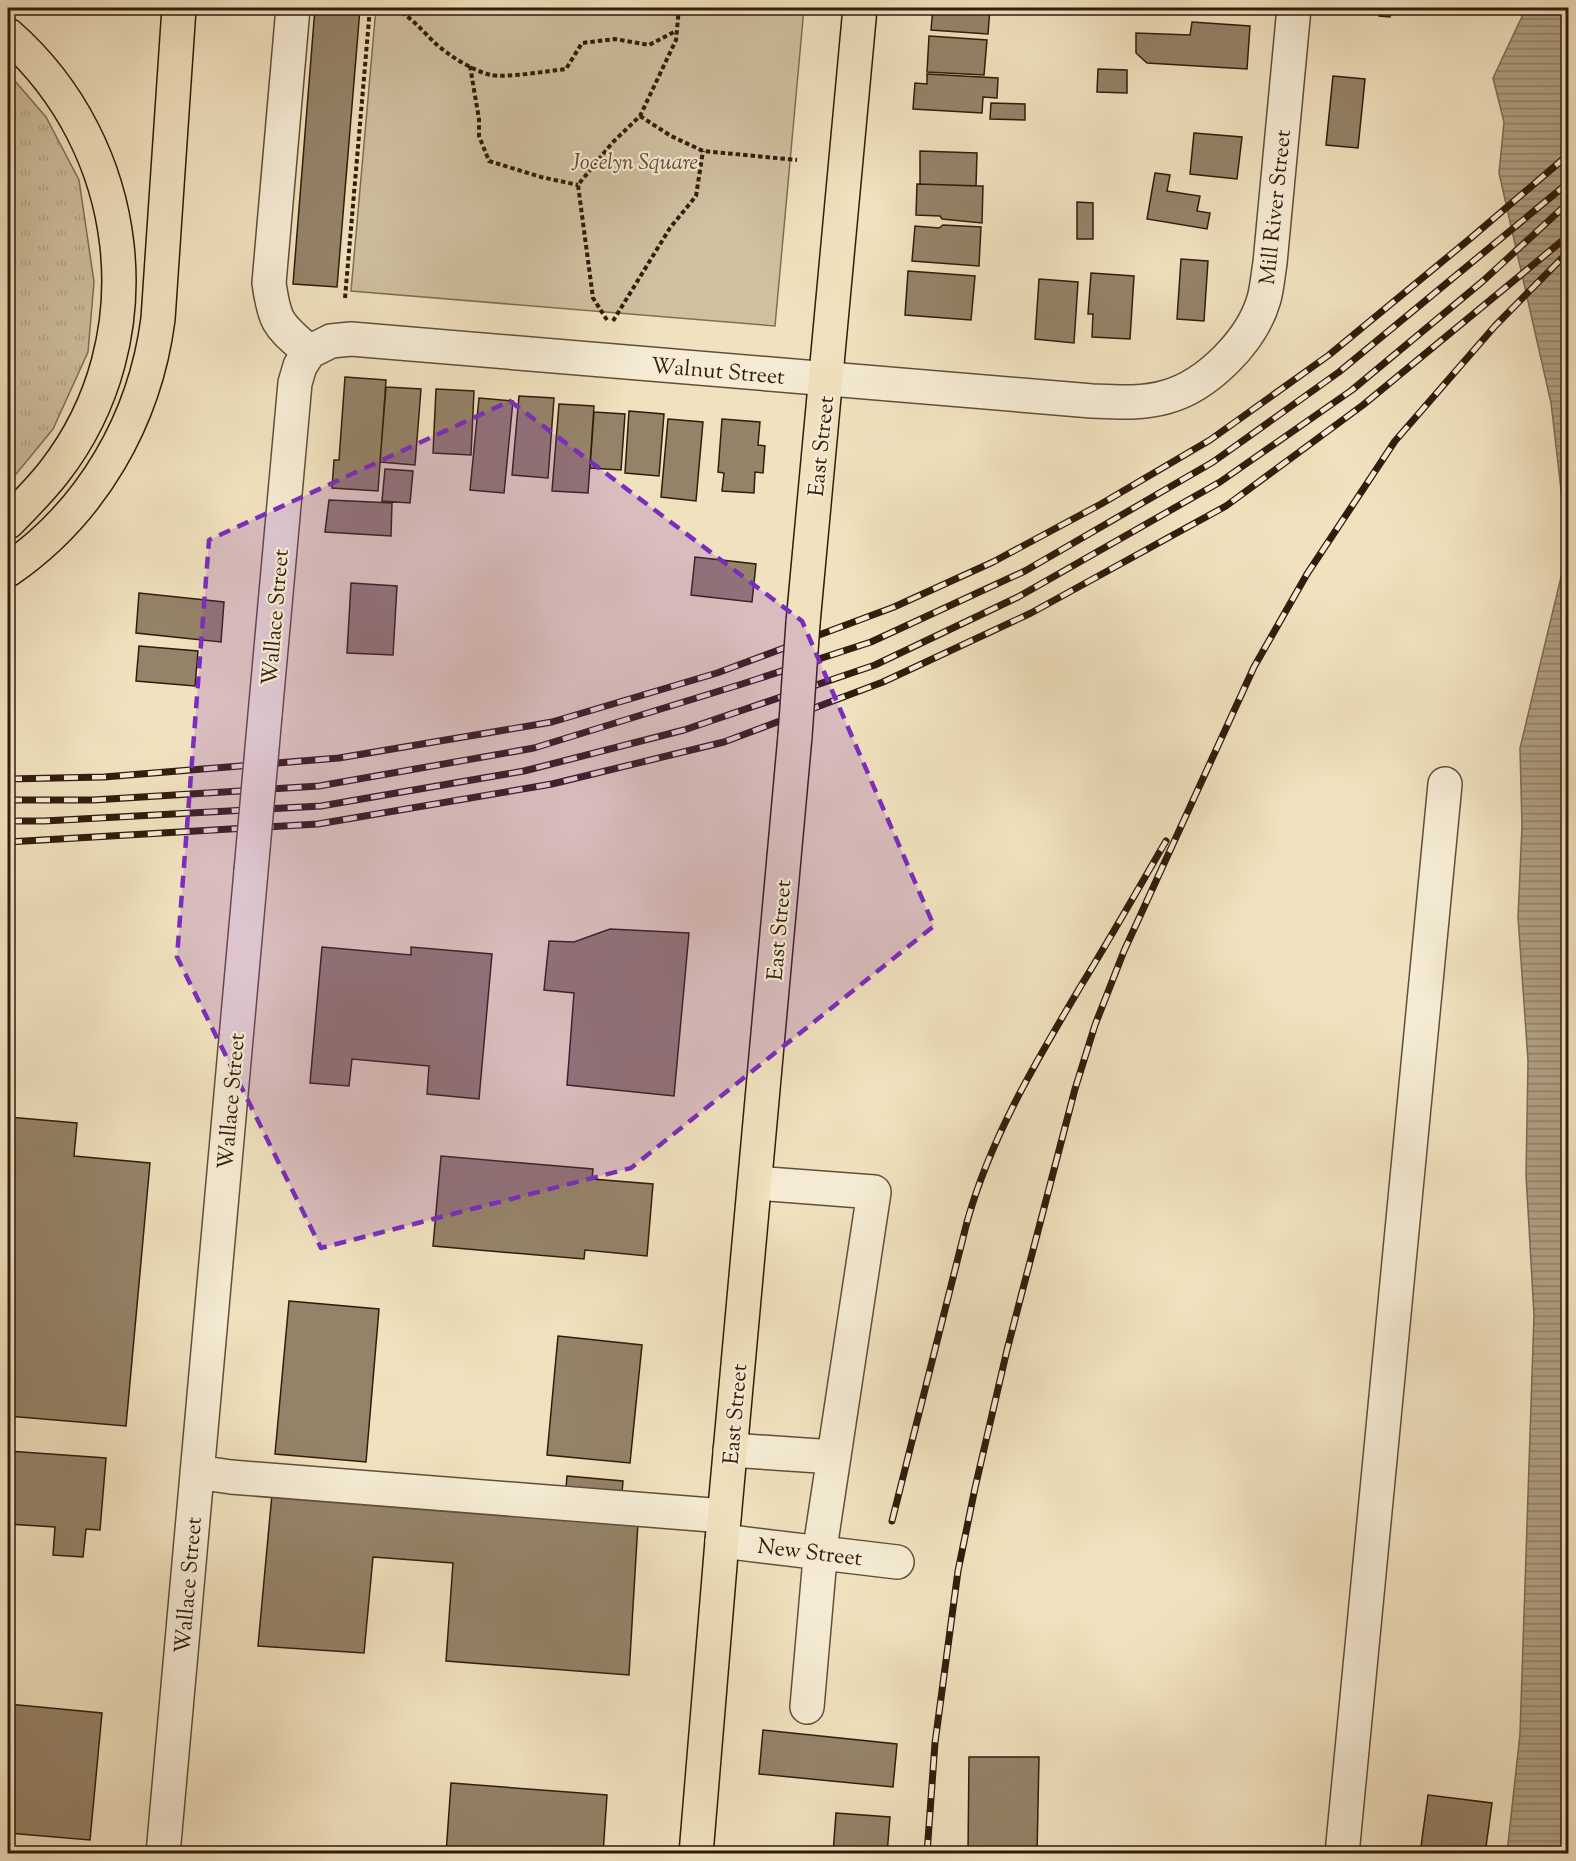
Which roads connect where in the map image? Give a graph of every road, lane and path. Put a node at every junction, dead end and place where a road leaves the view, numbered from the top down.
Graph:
1 (179, 8) edge
2 (293, 8) edge
3 (370, 8) edge
4 (387, 8) edge
5 (679, 8) edge
6 (861, 8) edge
7 (1294, 8) edge
8 (677, 30) junction
9 (8, 35) edge
10 (470, 66) junction
11 (640, 116) junction
12 (703, 151) junction
13 (797, 160) dead end
14 (578, 185) junction
15 (345, 298) dead end
16 (606, 320) dead end
17 (613, 321) dead end
18 (309, 352) junction
19 (826, 379) junction
20 (1198, 382) joint
21 (8, 522) edge
22 (8, 570) edge
23 (1445, 784) dead end
24 (755, 1183) junction
25 (730, 1450) junction
26 (834, 1457) junction
27 (197, 1472) junction
28 (723, 1529) junction
29 (821, 1554) junction
30 (897, 1562) dead end
31 (807, 1707) dead end
32 (163, 1854) edge
33 (696, 1854) edge
34 (1342, 1854) edge

1 - 22 main road
2 - 18 street
3 - 15 path
4 - 10 path
5 - 8 path
6 - 19 main road, East Street
7 - 20 street, Mill River Street
8 - 10 path
8 - 11 path
9 - 21 main road
10 - 14 path
11 - 12 path
11 - 14 path
12 - 13 path
12 - 17 path
14 - 16 path
18 - 19 street, Walnut Street
18 - 27 street, Wallace Street, bridge
19 - 20 street, Walnut Street
19 - 24 main road, East Street, bridge
23 - 34 street
24 - 25 main road, East Street
24 - 26 street
25 - 26 street
25 - 28 main road, East Street
26 - 29 street
27 - 28 street, New Street
27 - 32 street, Wallace Street
28 - 29 street, New Street
28 - 33 main road, East Street
29 - 30 street, New Street
29 - 31 street

